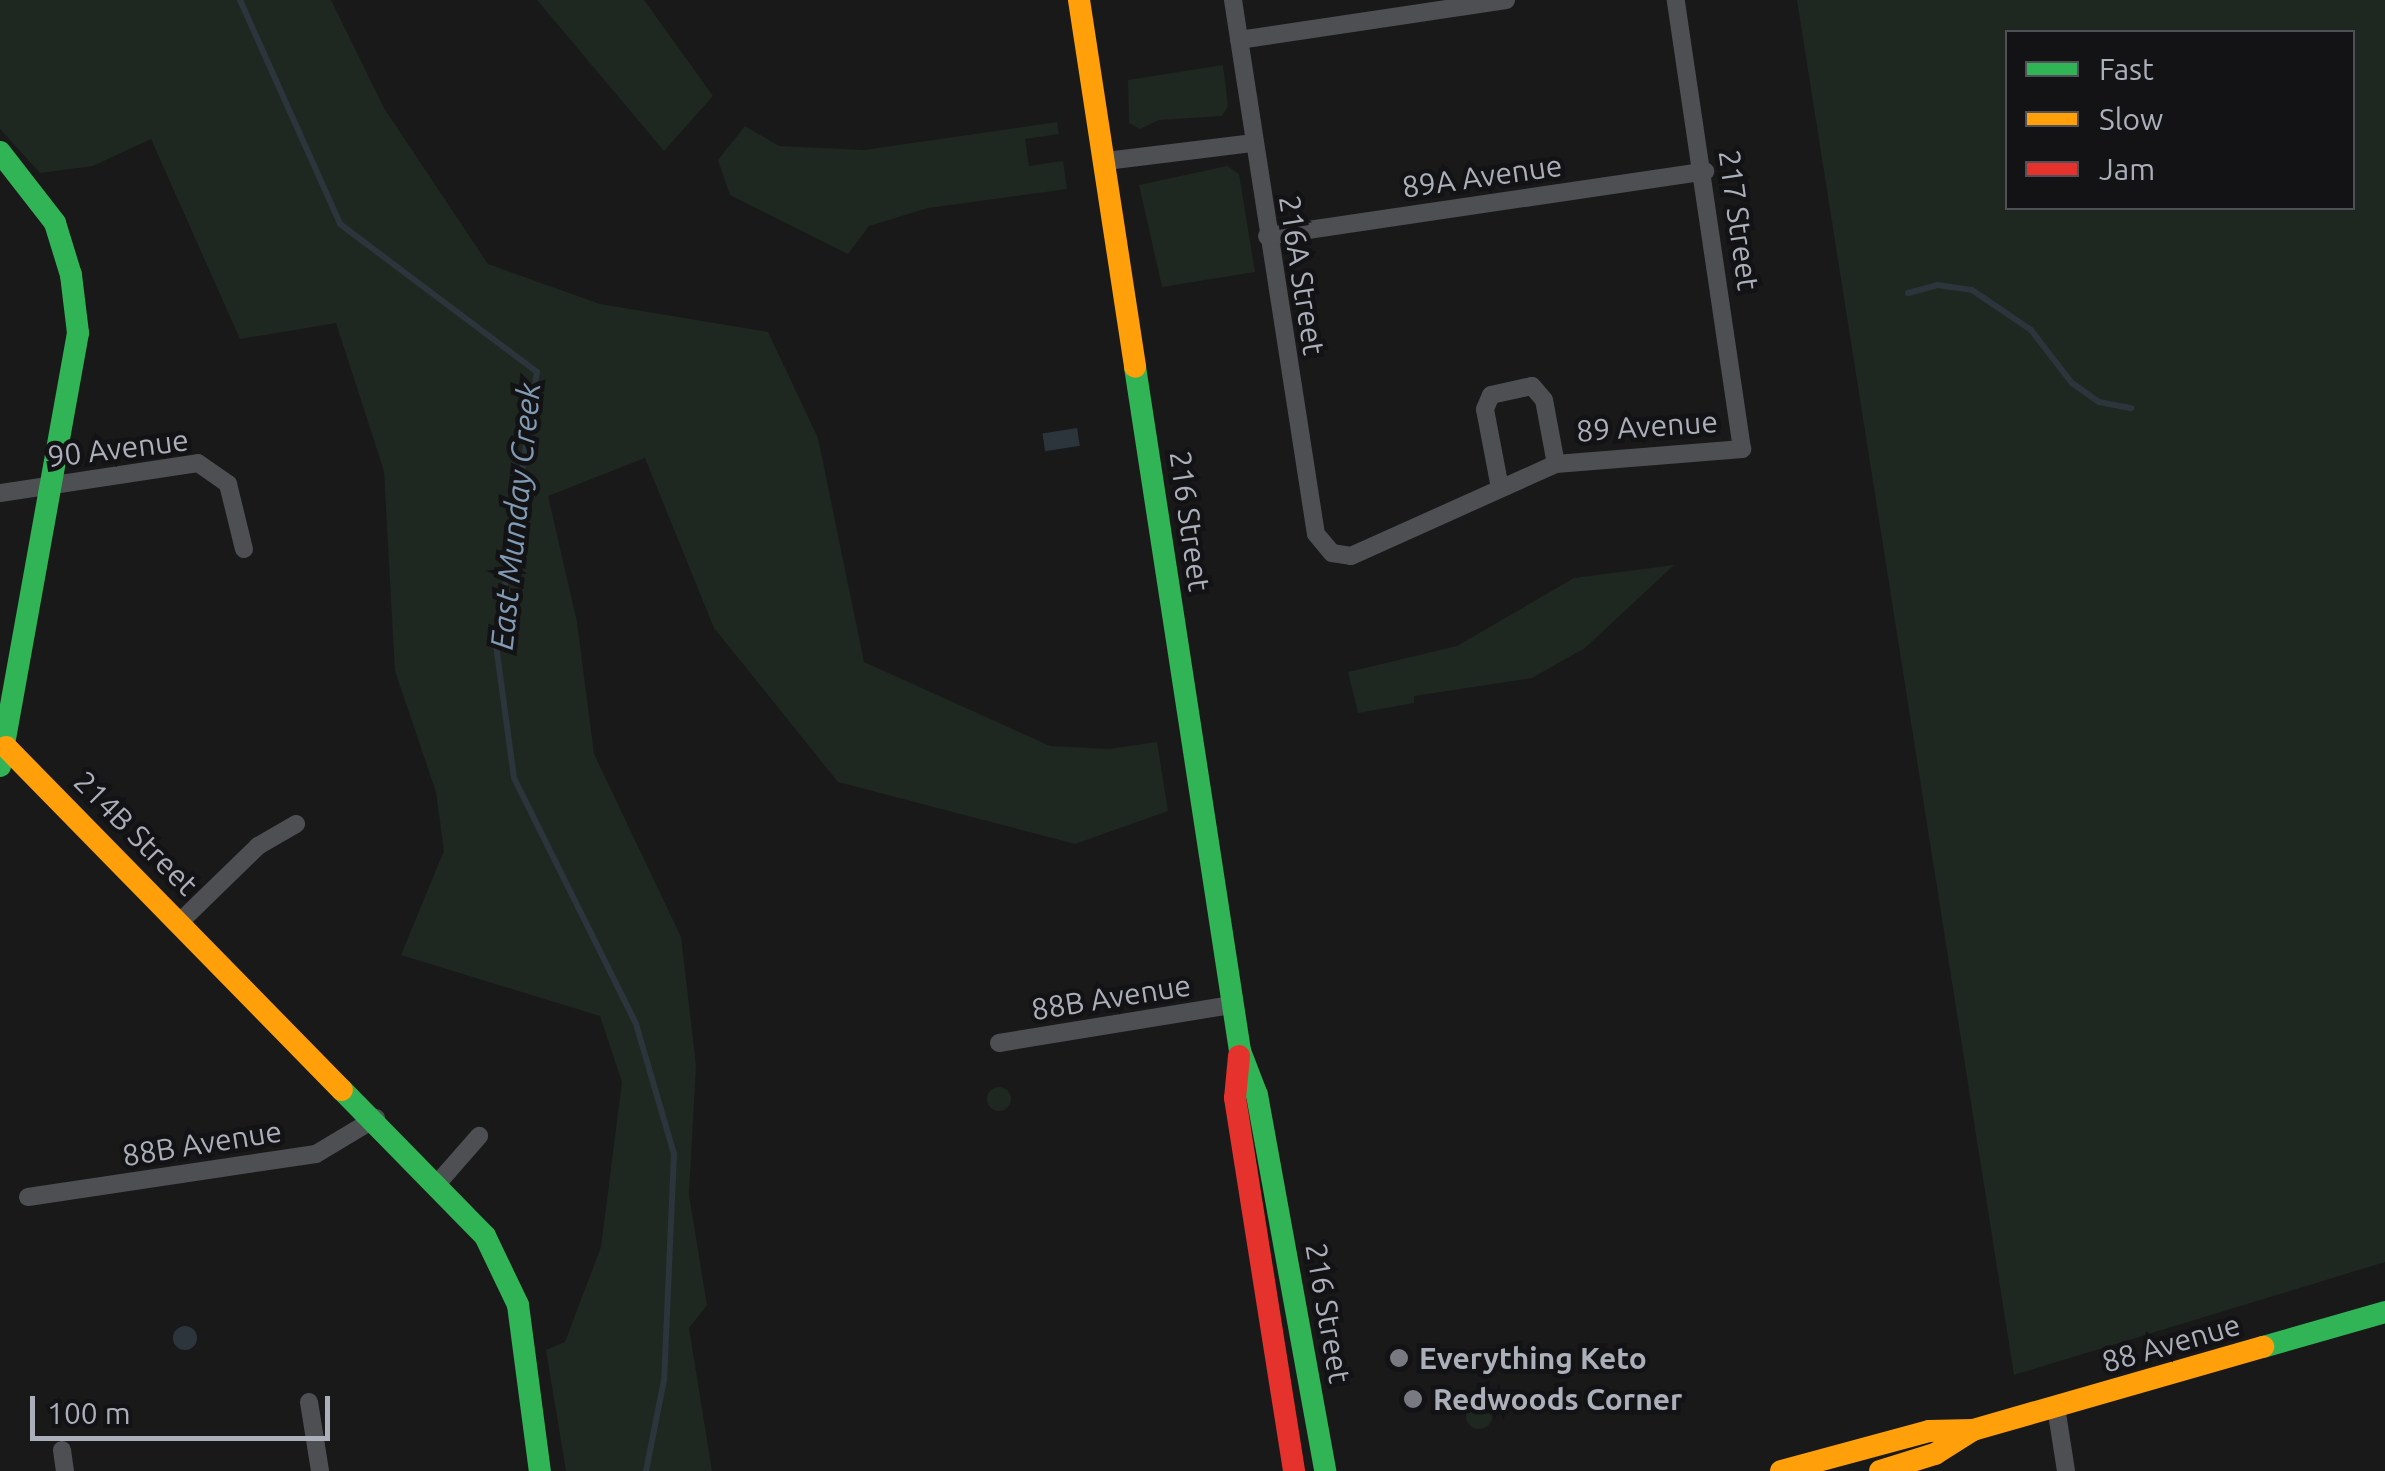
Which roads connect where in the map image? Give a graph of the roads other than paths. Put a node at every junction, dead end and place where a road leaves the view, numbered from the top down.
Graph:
1 (1079, 0) edge
2 (1233, 0) edge
3 (1506, 0) edge
4 (1676, 0) edge
5 (1239, 40) junction
6 (1252, 143) junction
7 (0, 152) edge
8 (1106, 162) junction
9 (1705, 171) junction
10 (1267, 236) junction
11 (1742, 449) joint
12 (1556, 464) junction
13 (54, 484) junction
14 (1500, 488) junction
15 (0, 492) edge
16 (244, 549) dead end
17 (1332, 553) joint
18 (3, 756) edge
19 (296, 824) dead end
20 (182, 920) junction
21 (1232, 1005) junction
22 (999, 1043) dead end
23 (1240, 1051) junction
24 (376, 1118) junction
25 (479, 1136) dead end
26 (437, 1184) junction
27 (28, 1198) dead end
28 (2385, 1312) edge
29 (308, 1402) dead end
30 (2056, 1407) junction
31 (1973, 1430) junction
32 (62, 1450) dead end
33 (66, 1471) edge
34 (320, 1471) edge
35 (540, 1471) edge
36 (1294, 1471) edge
37 (1325, 1471) edge
38 (1781, 1471) edge
39 (1880, 1471) edge
40 (2066, 1471) edge

1 - 8 main road, 216 Street
2 - 5 street, 216A Street
3 - 5 street
4 - 9 street, 217 Street
5 - 6 street, 216A Street
6 - 8 street
6 - 10 street, 216A Street
7 - 13 main road, 214B Street
8 - 21 main road, 216 Street
9 - 10 street, 89A Avenue
9 - 11 street, 217 Street
10 - 17 street, 216A Street
11 - 12 street, 89 Avenue
12 - 14 street, 89 Avenue
12 - 14 street, 89 Avenue
13 - 15 street, 90 Avenue
13 - 16 street, 90 Avenue
13 - 18 main road, 214B Street
14 - 17 street, 89 Avenue
18 - 20 main road, 214B Street
19 - 20 street
20 - 24 main road, 214B Street
21 - 22 street, 88B Avenue
21 - 23 main road, 216 Street
23 - 36 main road, 216 Street
23 - 37 main road, 216 Street
24 - 26 main road, 214B Street
24 - 27 street, 88B Avenue
25 - 26 street
26 - 35 main road, 214B Street
28 - 30 main road, 88 Avenue
29 - 34 street
30 - 31 main road, 88 Avenue
30 - 40 street
31 - 38 main road, 88 Avenue
31 - 39 main road, 88 Avenue
32 - 33 street

